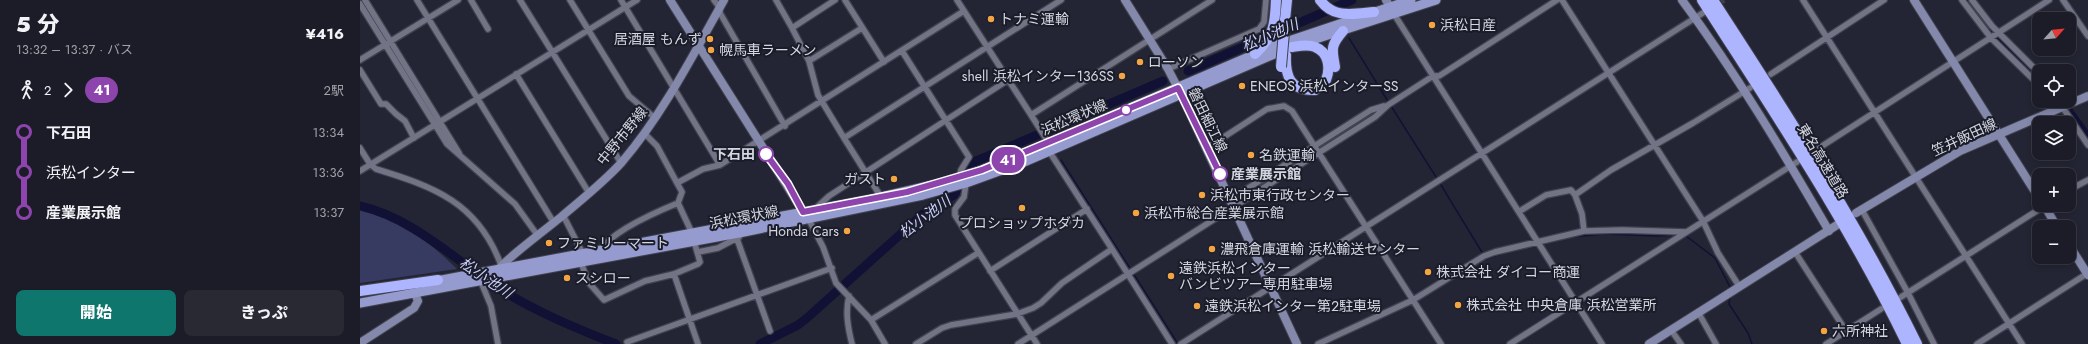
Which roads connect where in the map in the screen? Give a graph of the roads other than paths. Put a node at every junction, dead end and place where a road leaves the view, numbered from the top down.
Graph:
1 (365, 0) edge
2 (417, 0) edge
3 (458, 0) edge
4 (471, 0) edge
5 (520, 0) edge
6 (570, 0) edge
7 (621, 0) edge
8 (637, 0) edge
9 (670, 0) edge
10 (714, 0) edge
11 (724, 0) edge
12 (776, 0) edge
13 (835, 0) edge
14 (845, 0) edge
15 (956, 0) edge
16 (1061, 0) edge
17 (1125, 0) edge
18 (1212, 0) edge
19 (1266, 0) edge
20 (1276, 0) edge
21 (1287, 0) edge
22 (1294, 0) edge
23 (1411, 0) edge
24 (1436, 0) edge
25 (1557, 0) edge
26 (1562, 0) edge
27 (1682, 0) edge
28 (1701, 0) edge
29 (1713, 0) edge
30 (1803, 0) edge
31 (1884, 0) edge
32 (1914, 0) edge
33 (1962, 0) edge
34 (1972, 0) edge
35 (2049, 0) edge
36 (2063, 0) edge
37 (1322, 3) edge
38 (360, 4) edge
39 (625, 7) junction
40 (1390, 7) edge
41 (720, 8) junction
42 (964, 11) junction
43 (1706, 11) dead end
44 (1374, 12) junction
45 (1695, 17) junction
46 (428, 18) junction
47 (1288, 19) junction
48 (792, 28) junction
49 (862, 28) junction
50 (488, 29) dead end
51 (588, 30) junction
52 (1343, 31) junction
53 (1999, 33) junction
54 (2088, 36) edge
55 (1992, 37) junction
56 (1828, 38) junction
57 (1150, 39) junction
58 (388, 42) junction
59 (699, 45) junction
60 (987, 47) junction
61 (1292, 47) junction
62 (902, 51) junction
63 (552, 53) junction
64 (1255, 54) junction
65 (360, 60) edge
66 (809, 61) junction
67 (884, 62) junction
68 (1953, 62) junction
69 (2032, 66) edge
70 (1168, 69) junction
71 (360, 70) edge
72 (1284, 71) junction
73 (1608, 72) junction
74 (516, 74) junction
75 (1771, 74) dead end
76 (1433, 76) junction
77 (2032, 78) edge
78 (1008, 80) junction
79 (674, 87) junction
80 (924, 87) junction
81 (1747, 90) junction
82 (1180, 91) junction
83 (2088, 96) edge
84 (478, 99) junction
85 (2076, 101) edge
86 (822, 102) junction
87 (1388, 104) junction
88 (2061, 108) edge
89 (2067, 108) edge
90 (1875, 112) junction
91 (1031, 115) junction
92 (655, 118) junction
93 (946, 122) junction
94 (437, 123) junction
95 (785, 126) junction
96 (644, 133) junction
97 (1999, 134) junction
98 (414, 138) junction
99 (844, 138) junction
100 (2086, 141) edge
101 (758, 142) junction
102 (1048, 144) junction
103 (1315, 145) junction
104 (1655, 145) junction
105 (360, 148) edge
106 (1207, 148) junction
107 (1819, 148) dead end
108 (1319, 152) junction
109 (1482, 153) junction
110 (621, 163) junction
111 (370, 164) junction
112 (1794, 164) junction
113 (720, 165) junction
114 (360, 171) edge
115 (866, 172) junction
116 (1915, 176) junction
117 (2088, 180) edge
118 (960, 182) junction
119 (677, 183) junction
120 (2076, 186) edge
121 (2032, 187) edge
122 (589, 193) junction
123 (1575, 195) junction
124 (881, 197) junction
125 (1231, 199) junction
126 (678, 203) junction
127 (1235, 207) junction
128 (1087, 209) junction
129 (814, 210) junction
130 (1520, 212) junction
131 (1859, 212) joint
132 (2034, 212) edge
133 (563, 215) junction
134 (805, 215) junction
135 (1703, 221) junction
136 (554, 223) junction
137 (1837, 225) dead end
138 (1367, 227) junction
139 (1584, 231) junction
140 (1829, 231) junction
141 (744, 232) junction
142 (1685, 232) junction
143 (538, 236) junction
144 (693, 237) junction
145 (737, 239) junction
146 (1539, 241) junction
147 (1112, 249) junction
148 (600, 250) junction
149 (698, 252) junction
150 (1795, 252) junction
151 (978, 253) junction
152 (1966, 256) junction
153 (2076, 256) edge
154 (582, 258) junction
155 (499, 267) junction
156 (832, 268) junction
157 (990, 271) junction
158 (1131, 272) junction
159 (674, 274) junction
160 (2088, 274) edge
161 (483, 278) junction
162 (494, 279) junction
163 (438, 280) junction
164 (1270, 287) junction
165 (360, 290) edge
166 (1734, 290) junction
167 (1908, 293) junction
168 (415, 294) junction
169 (847, 294) junction
170 (757, 295) junction
171 (1901, 297) dead end
172 (1413, 300) junction
173 (361, 301) edge
174 (1576, 302) junction
175 (1881, 309) dead end
176 (1698, 312) junction
177 (1017, 314) junction
178 (690, 319) junction
179 (871, 320) junction
180 (2009, 323) junction
181 (770, 330) dead end
182 (1671, 330) junction
183 (1846, 332) junction
184 (1032, 336) junction
185 (627, 342) dead end
186 (360, 343) edge
187 (498, 344) edge
188 (698, 344) edge
189 (852, 344) edge
190 (886, 344) edge
191 (916, 344) edge
192 (1018, 344) edge
193 (1037, 344) edge
194 (1172, 344) edge
195 (1181, 344) edge
196 (1297, 344) edge
197 (1318, 344) edge
198 (1441, 344) edge
199 (1510, 344) edge
200 (1602, 344) edge
201 (1649, 344) edge
202 (1681, 344) edge
203 (1716, 344) edge
204 (1826, 344) edge
205 (1908, 344) edge
206 (1917, 344) edge
207 (1934, 344) edge
208 (1977, 344) edge
209 (2022, 344) edge

1 - 58 street
2 - 46 street
3 - 46 street
4 - 50 street
5 - 63 street
6 - 51 street
7 - 39 street
8 - 39 street
9 - 59 main road
10 - 41 street
11 - 41 main road, 中野市野線
12 - 48 street
13 - 48 street
14 - 49 street
15 - 42 street
16 - 60 street
17 - 57 main road, 磐田細江線
18 - 57 street
19 - 70 street
20 - 64 highway
21 - 47 highway
22 - 47 highway
23 - 40 main road, 浜松環状線
24 - 40 main road, 浜松環状線
25 - 76 street
26 - 73 street
27 - 45 main road
28 - 205 highway, 東名高速道路
29 - 206 highway, 東名高速道路
30 - 56 street
31 - 56 street
32 - 68 main road
33 - 55 street
34 - 53 street
35 - 53 street
36 - 54 street
37 - 44 highway
38 - 58 street
39 - 51 street
39 - 79 street
40 - 44 main road, 浜松環状線
40 - 52 main road, 浜松環状線
40 - 76 street
41 - 59 main road, 中野市野線
41 - 95 street
42 - 60 street
42 - 62 street
43 - 45 street
44 - 64 main road, 浜松環状線
45 - 73 street
45 - 81 main road
46 - 58 street
46 - 84 street
47 - 72 highway
48 - 66 street
49 - 66 street
49 - 67 street
51 - 63 street
51 - 92 street
52 - 61 main road, 浜松環状線
52 - 72 highway
53 - 55 street
53 - 69 street
55 - 68 street
55 - 77 street
56 - 75 street
56 - 90 street
57 - 70 main road, 磐田細江線
57 - 91 street
58 - 65 street
58 - 94 street
59 - 79 main road, 中野市野線
59 - 101 main road
60 - 78 street
60 - 80 street
61 - 72 highway
61 - 82 main road, 浜松環状線
62 - 67 street
62 - 80 street
63 - 74 street
63 - 110 street
64 - 82 main road, 浜松環状線
66 - 86 street
67 - 86 street
68 - 90 street
68 - 97 main road
70 - 82 main road, 磐田細江線
71 - 98 street
73 - 104 street
73 - 109 street
74 - 84 street
74 - 122 street
76 - 87 street
76 - 109 street
78 - 91 street
78 - 93 street
79 - 92 main road, 中野市野線
79 - 113 street
80 - 93 street
80 - 99 street
81 - 104 street
81 - 112 main road
82 - 102 main road, 浜松環状線
82 - 106 main road, 磐田細江線
83 - 85 main road, 笠井飯田線
84 - 94 street
84 - 136 street
86 - 95 street
86 - 99 street
87 - 103 street
87 - 108 street
88 - 97 main road, 笠井飯田線
89 - 100 street
90 - 107 street
90 - 116 street
91 - 102 street
92 - 96 main road, 中野市野線
93 - 115 street
93 - 118 street
94 - 98 street
94 - 143 street
95 - 101 street
96 - 110 main road, 中野市野線
96 - 119 street
97 - 116 main road, 笠井飯田線
97 - 121 main road
98 - 111 street
99 - 115 street
101 - 113 street
101 - 134 main road
102 - 118 main road, 浜松環状線
102 - 118 main road, 浜松環状線
102 - 128 street
103 - 106 street
103 - 108 street
103 - 125 street
104 - 123 street
104 - 135 street
105 - 111 street
106 - 125 main road, 磐田細江線
108 - 127 street
108 - 138 street
109 - 130 street
109 - 138 street
110 - 122 main road, 中野市野線
111 - 114 street
111 - 155 street
112 - 135 street
112 - 140 main road
113 - 119 street
115 - 124 street
115 - 129 street
116 - 131 main road, 笠井飯田線
116 - 152 street
117 - 120 street
118 - 124 main road, 浜松環状線
118 - 134 main road, 浜松環状線
118 - 151 street
119 - 126 street
122 - 133 main road, 中野市野線
123 - 130 street
123 - 139 street
124 - 129 main road, 浜松環状線
125 - 127 main road, 磐田細江線
126 - 144 street
126 - 148 street
127 - 158 street
127 - 164 main road, 磐田細江線
128 - 147 street
128 - 157 street
129 - 134 main road, 浜松環状線
130 - 146 street
131 - 167 street
132 - 152 street
133 - 136 main road, 中野市野線
133 - 154 street
134 - 141 main road, 浜松環状線
134 - 144 main road, 浜松環状線
134 - 156 street
135 - 142 street
135 - 166 street
136 - 143 main road, 中野市野線
137 - 140 main road
138 - 164 street
138 - 172 street
139 - 142 street
139 - 146 street
140 - 150 main road
141 - 144 main road, 浜松環状線
141 - 145 street
142 - 174 street
143 - 155 main road, 中野市野線
144 - 148 main road, 浜松環状線
144 - 149 street
144 - 154 main road, 浜松環状線
145 - 149 street
145 - 170 street
146 - 172 street
146 - 174 street
147 - 158 street
147 - 177 street
148 - 154 main road, 浜松環状線
149 - 159 street
150 - 166 main road
150 - 183 street
151 - 157 street
151 - 179 street
152 - 167 street
152 - 180 street
153 - 160 main road
154 - 155 main road, 浜松環状線
154 - 159 street
154 - 162 main road, 浜松環状線
155 - 161 main road, 浜松環状線
155 - 162 main road, 中野市野線
156 - 169 street
156 - 170 street
157 - 177 street
158 - 184 street
158 - 194 street
159 - 178 street
160 - 180 street
161 - 162 main road, 浜松環状線
161 - 163 main road, 浜松環状線
161 - 168 main road, 浜松環状線
161 - 187 street
163 - 165 highway
163 - 173 main road, 浜松環状線
164 - 195 street
164 - 196 main road, 磐田細江線
166 - 176 main road
167 - 171 street
167 - 207 street
168 - 173 main road, 浜松環状線
168 - 186 main road
169 - 179 street
169 - 189 street
170 - 178 street
170 - 181 street
172 - 197 street
172 - 198 street
174 - 199 street
174 - 200 street
175 - 183 street
176 - 182 main road
176 - 203 street
177 - 184 street
177 - 191 street
178 - 185 street
178 - 188 street
179 - 190 street
180 - 208 street
180 - 209 street
182 - 201 main road
182 - 202 street
183 - 204 street
184 - 192 street
184 - 193 street

